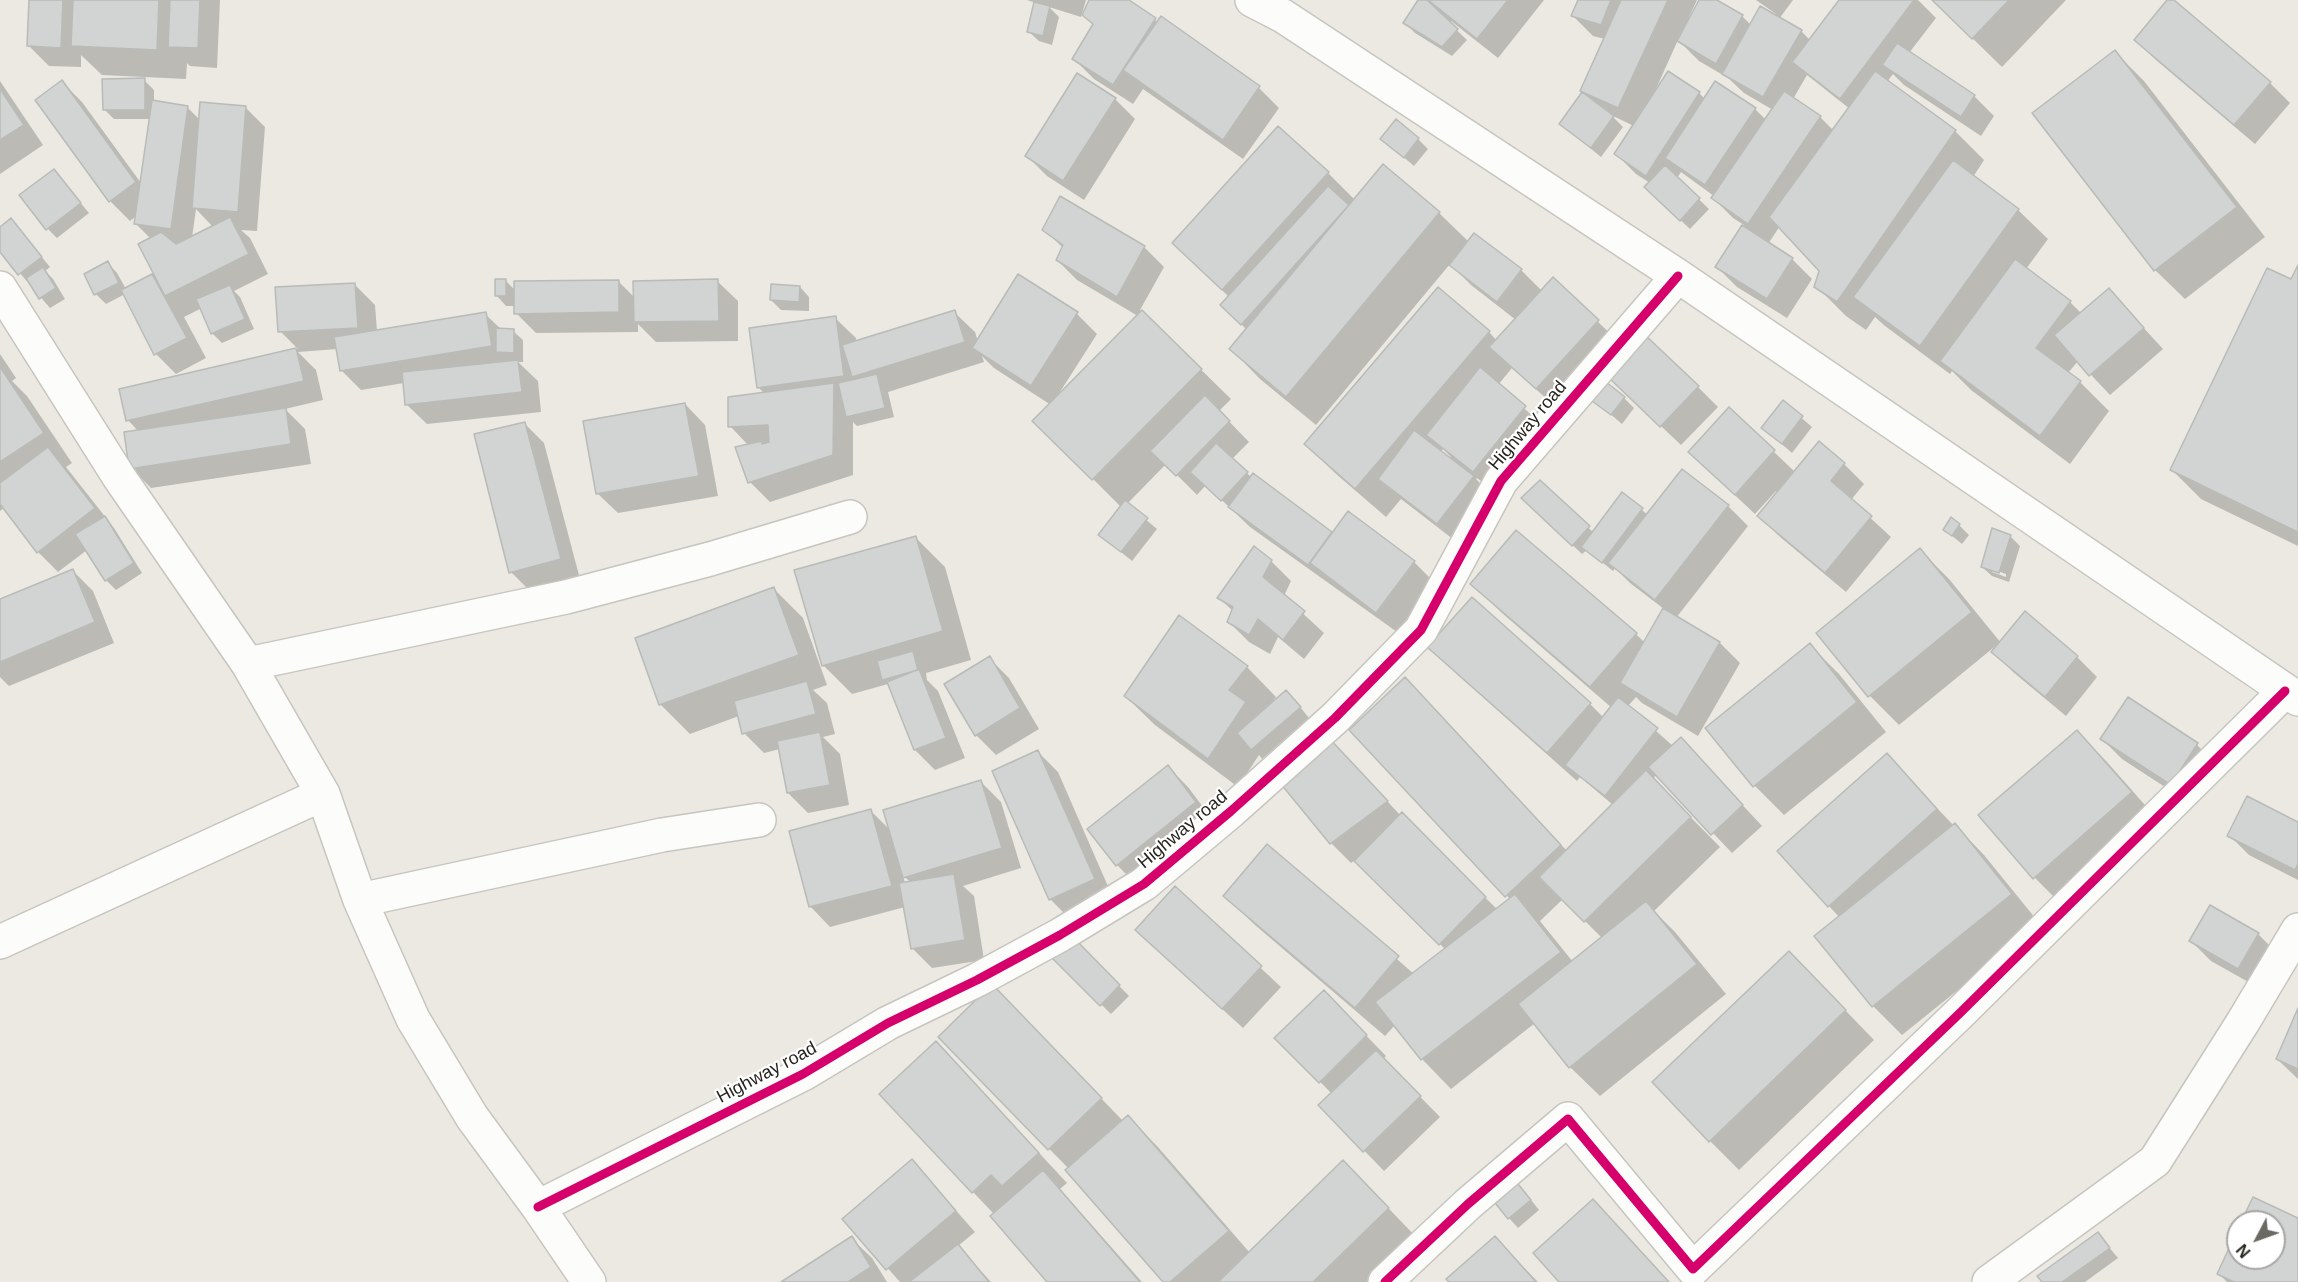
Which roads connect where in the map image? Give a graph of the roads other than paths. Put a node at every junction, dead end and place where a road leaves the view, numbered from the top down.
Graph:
1 (1252, 0) edge
2 (1678, 276) junction
3 (0, 288) edge
4 (850, 518) dead end
5 (248, 664) junction
6 (2291, 695) edge
7 (323, 794) junction
8 (759, 820) dead end
9 (360, 900) junction
10 (2298, 930) edge
11 (0, 942) edge
12 (538, 1207) junction
13 (589, 1282) edge
14 (1385, 1282) edge
15 (1989, 1282) edge

1 - 2 street
2 - 6 street
2 - 12 street, Highway road
3 - 5 street
4 - 5 street
5 - 7 street
6 - 14 street
7 - 9 street
7 - 11 street
8 - 9 street
9 - 12 street
10 - 15 street
12 - 13 street

